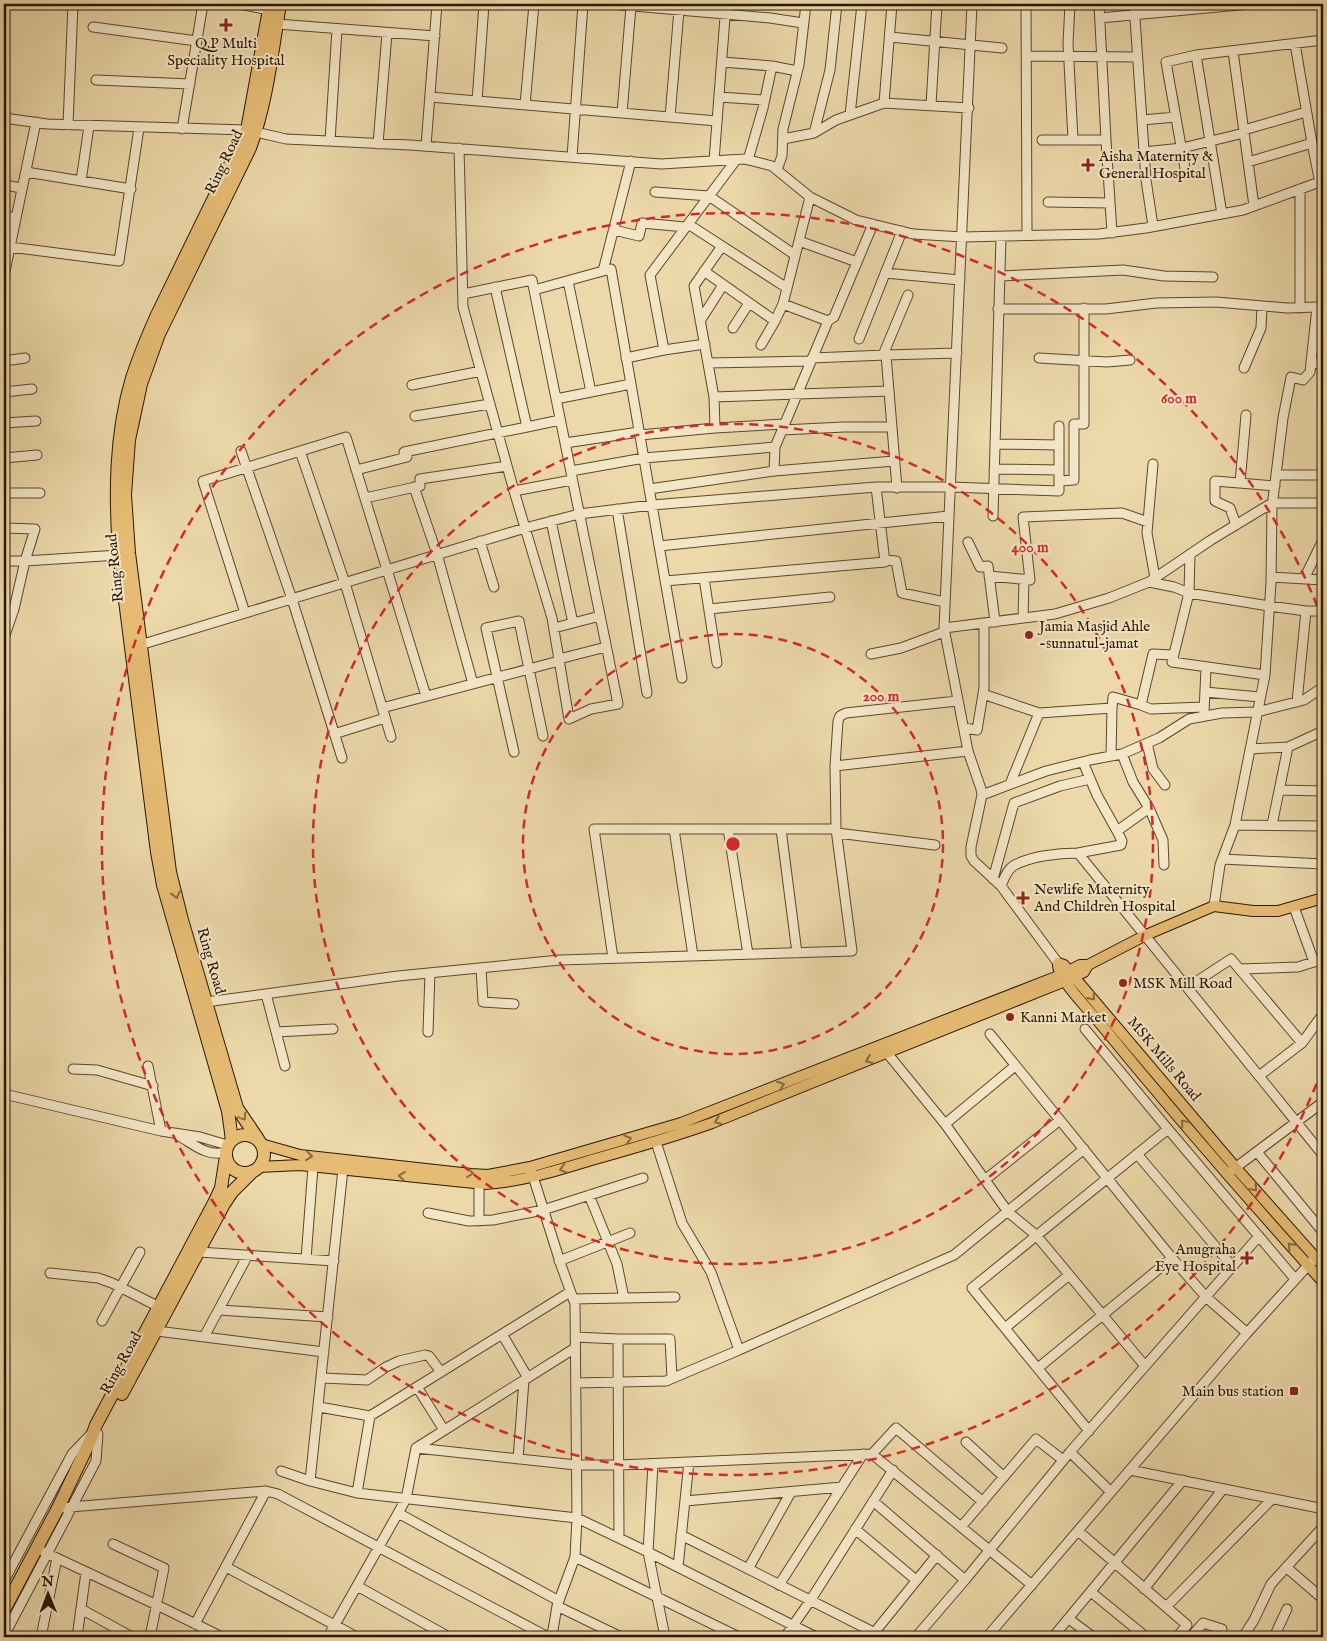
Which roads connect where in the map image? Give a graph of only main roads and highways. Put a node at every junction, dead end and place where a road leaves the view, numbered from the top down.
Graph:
1 (273, 6) edge
2 (252, 131) junction
3 (1323, 898) edge
4 (1058, 963) road end
5 (1067, 976) junction
6 (884, 1049) junction
7 (259, 1142) junction
8 (228, 1148) junction
9 (256, 1169) junction
10 (532, 1172) junction
11 (1323, 1266) edge
12 (1323, 1282) edge
13 (94, 1435) junction
14 (4, 1610) edge

1 - 2 highway, Ring Road
1 - 2 highway, Ring Road
2 -> 7 highway, Ring Road
2 - 8 highway, Ring Road
3 - 5 main road
4 - 5 main road, MSK Mills Road
5 - 6 main road
5 -> 11 main road, MSK Mills Road
12 -> 5 main road, MSK Mills Road
10 -> 6 main road
6 -> 10 main road
7 - 8 highway
7 - 9 highway
7 -> 10 main road
8 - 9 highway
8 - 13 highway, Ring Road
10 -> 9 main road
9 - 13 highway, Ring Road
13 - 14 highway, Ring Road

